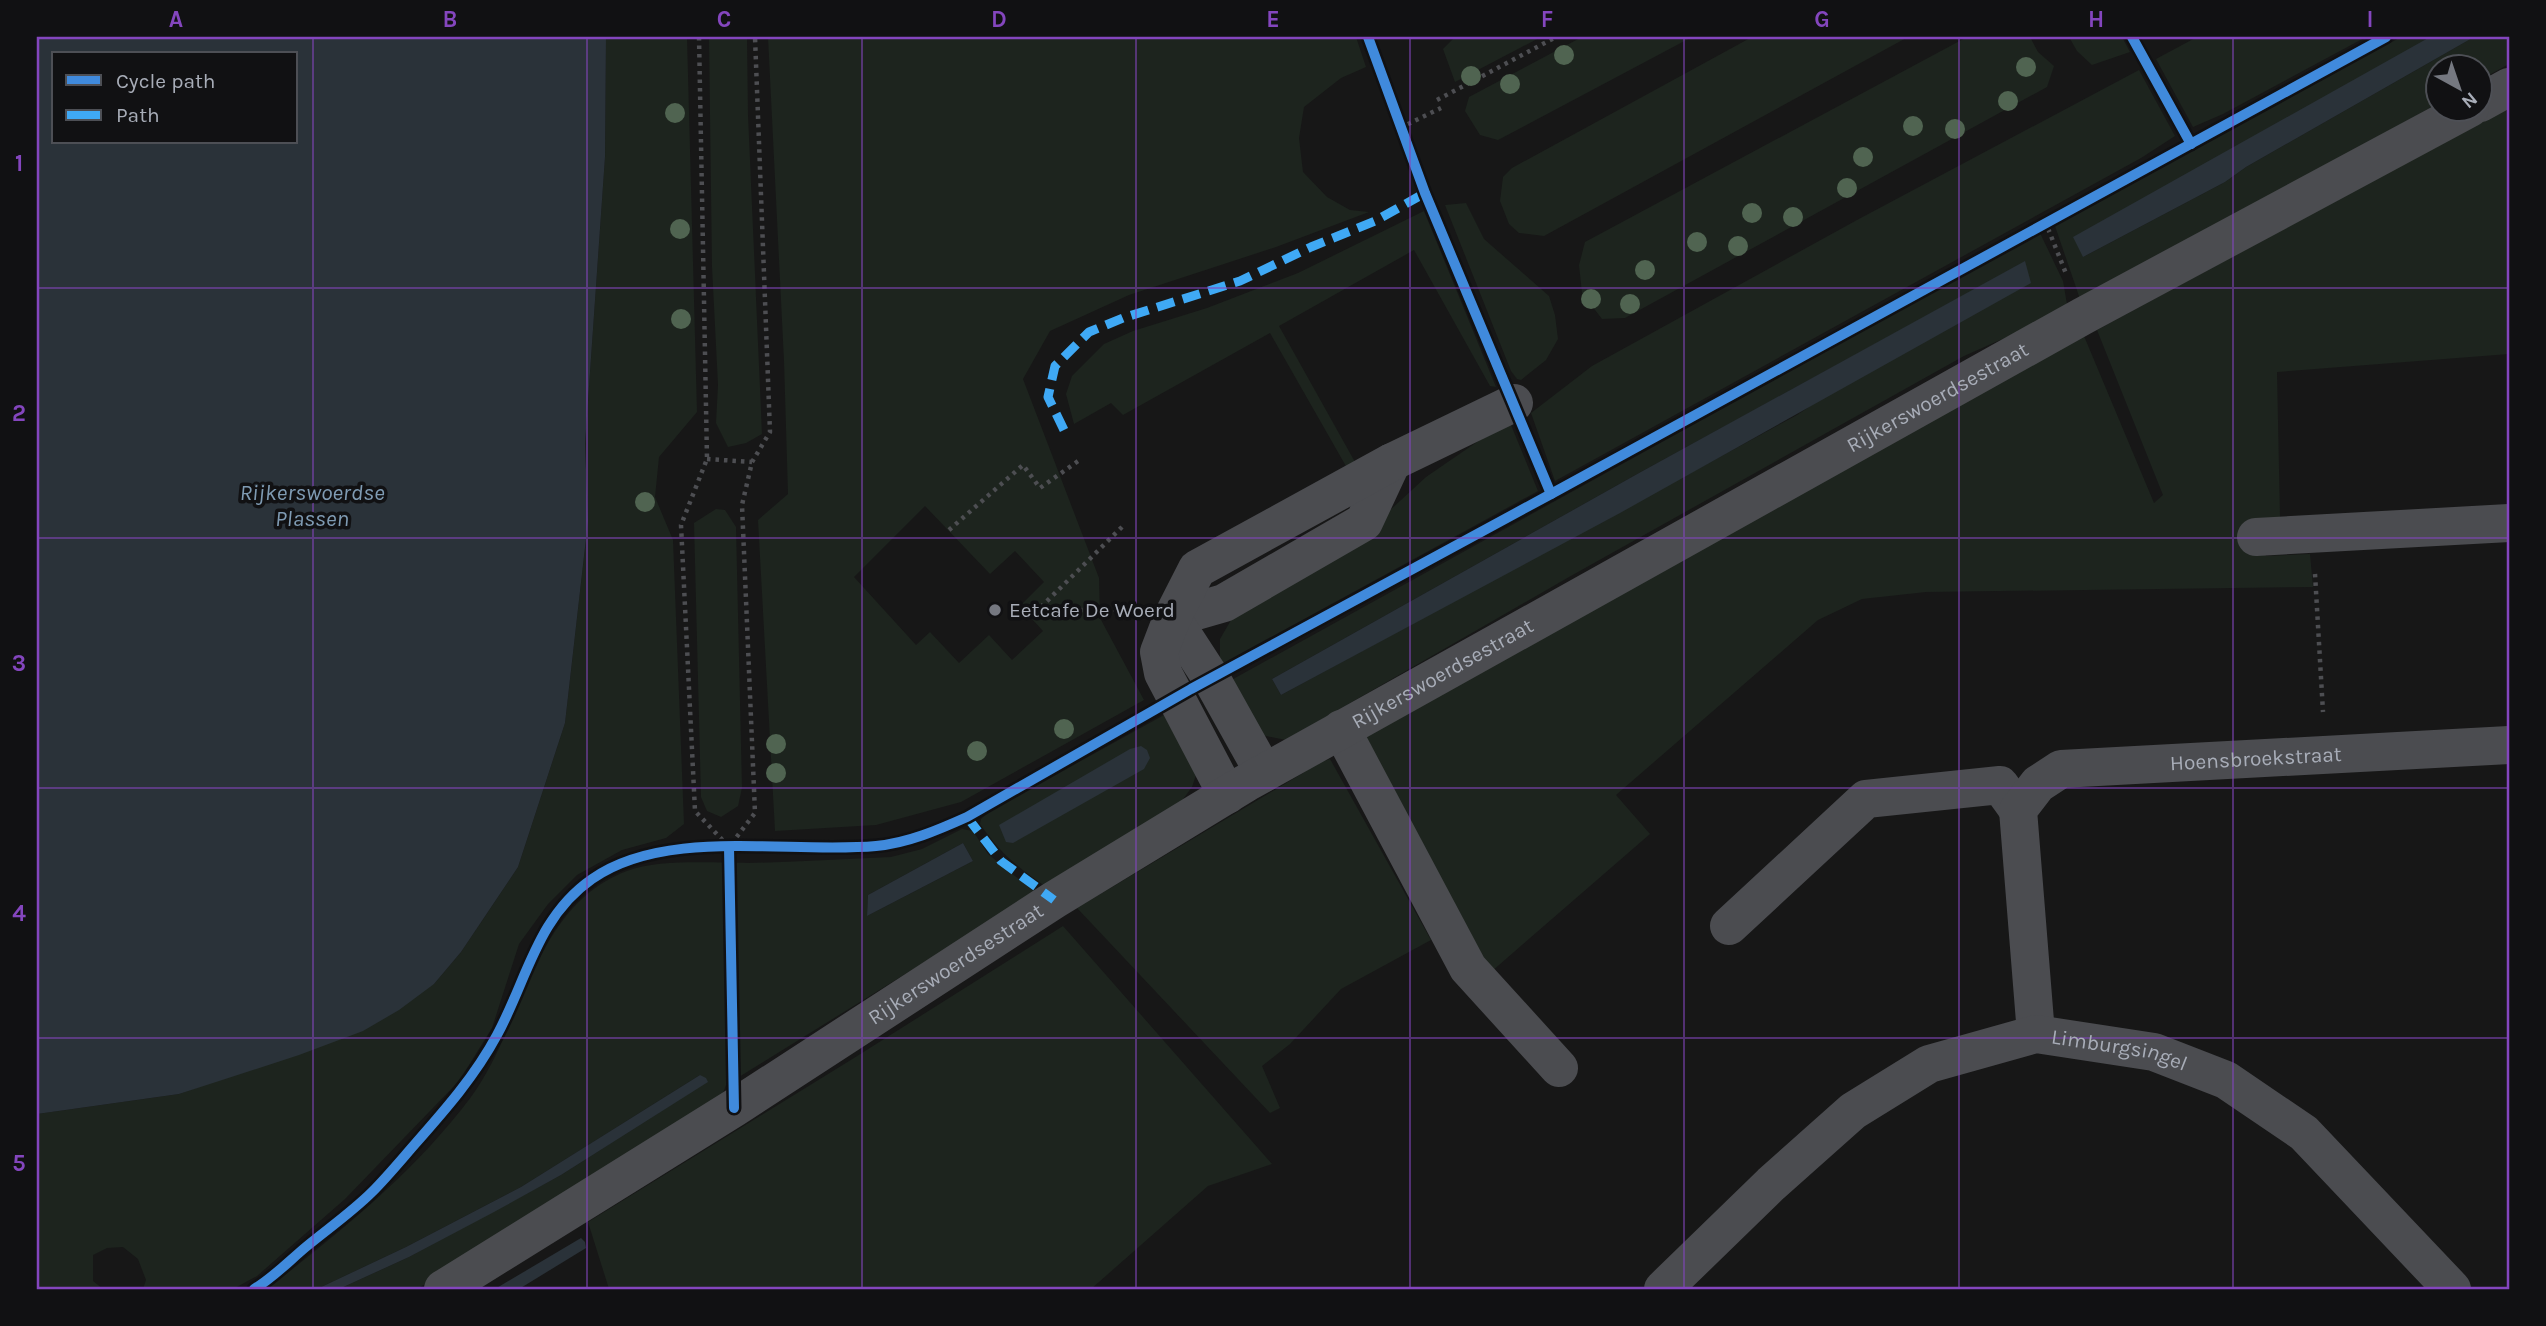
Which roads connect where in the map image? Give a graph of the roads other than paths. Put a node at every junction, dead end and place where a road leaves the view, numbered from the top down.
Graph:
1 (2444, 122) edge
2 (1514, 403) dead end
3 (2509, 523) edge
4 (2256, 537) dead end
5 (1156, 613) junction
6 (1341, 729) junction
7 (2509, 745) edge
8 (1264, 773) junction
9 (1227, 795) junction
10 (2018, 810) junction
11 (1729, 926) dead end
12 (2036, 1034) junction
13 (1559, 1068) dead end
14 (443, 1289) edge
15 (1663, 1289) edge
16 (2452, 1289) edge

1 - 6 street, Rijkerswoerdsestraat
2 - 5 street
3 - 4 street
5 - 8 street
5 - 9 street
6 - 8 street, Rijkerswoerdsestraat
6 - 13 street
7 - 10 street, Hoensbroekstraat
8 - 9 street, Rijkerswoerdsestraat
9 - 14 street, Rijkerswoerdsestraat
10 - 11 street
10 - 12 street
12 - 15 street, Limburgsingel
12 - 16 street, Limburgsingel

